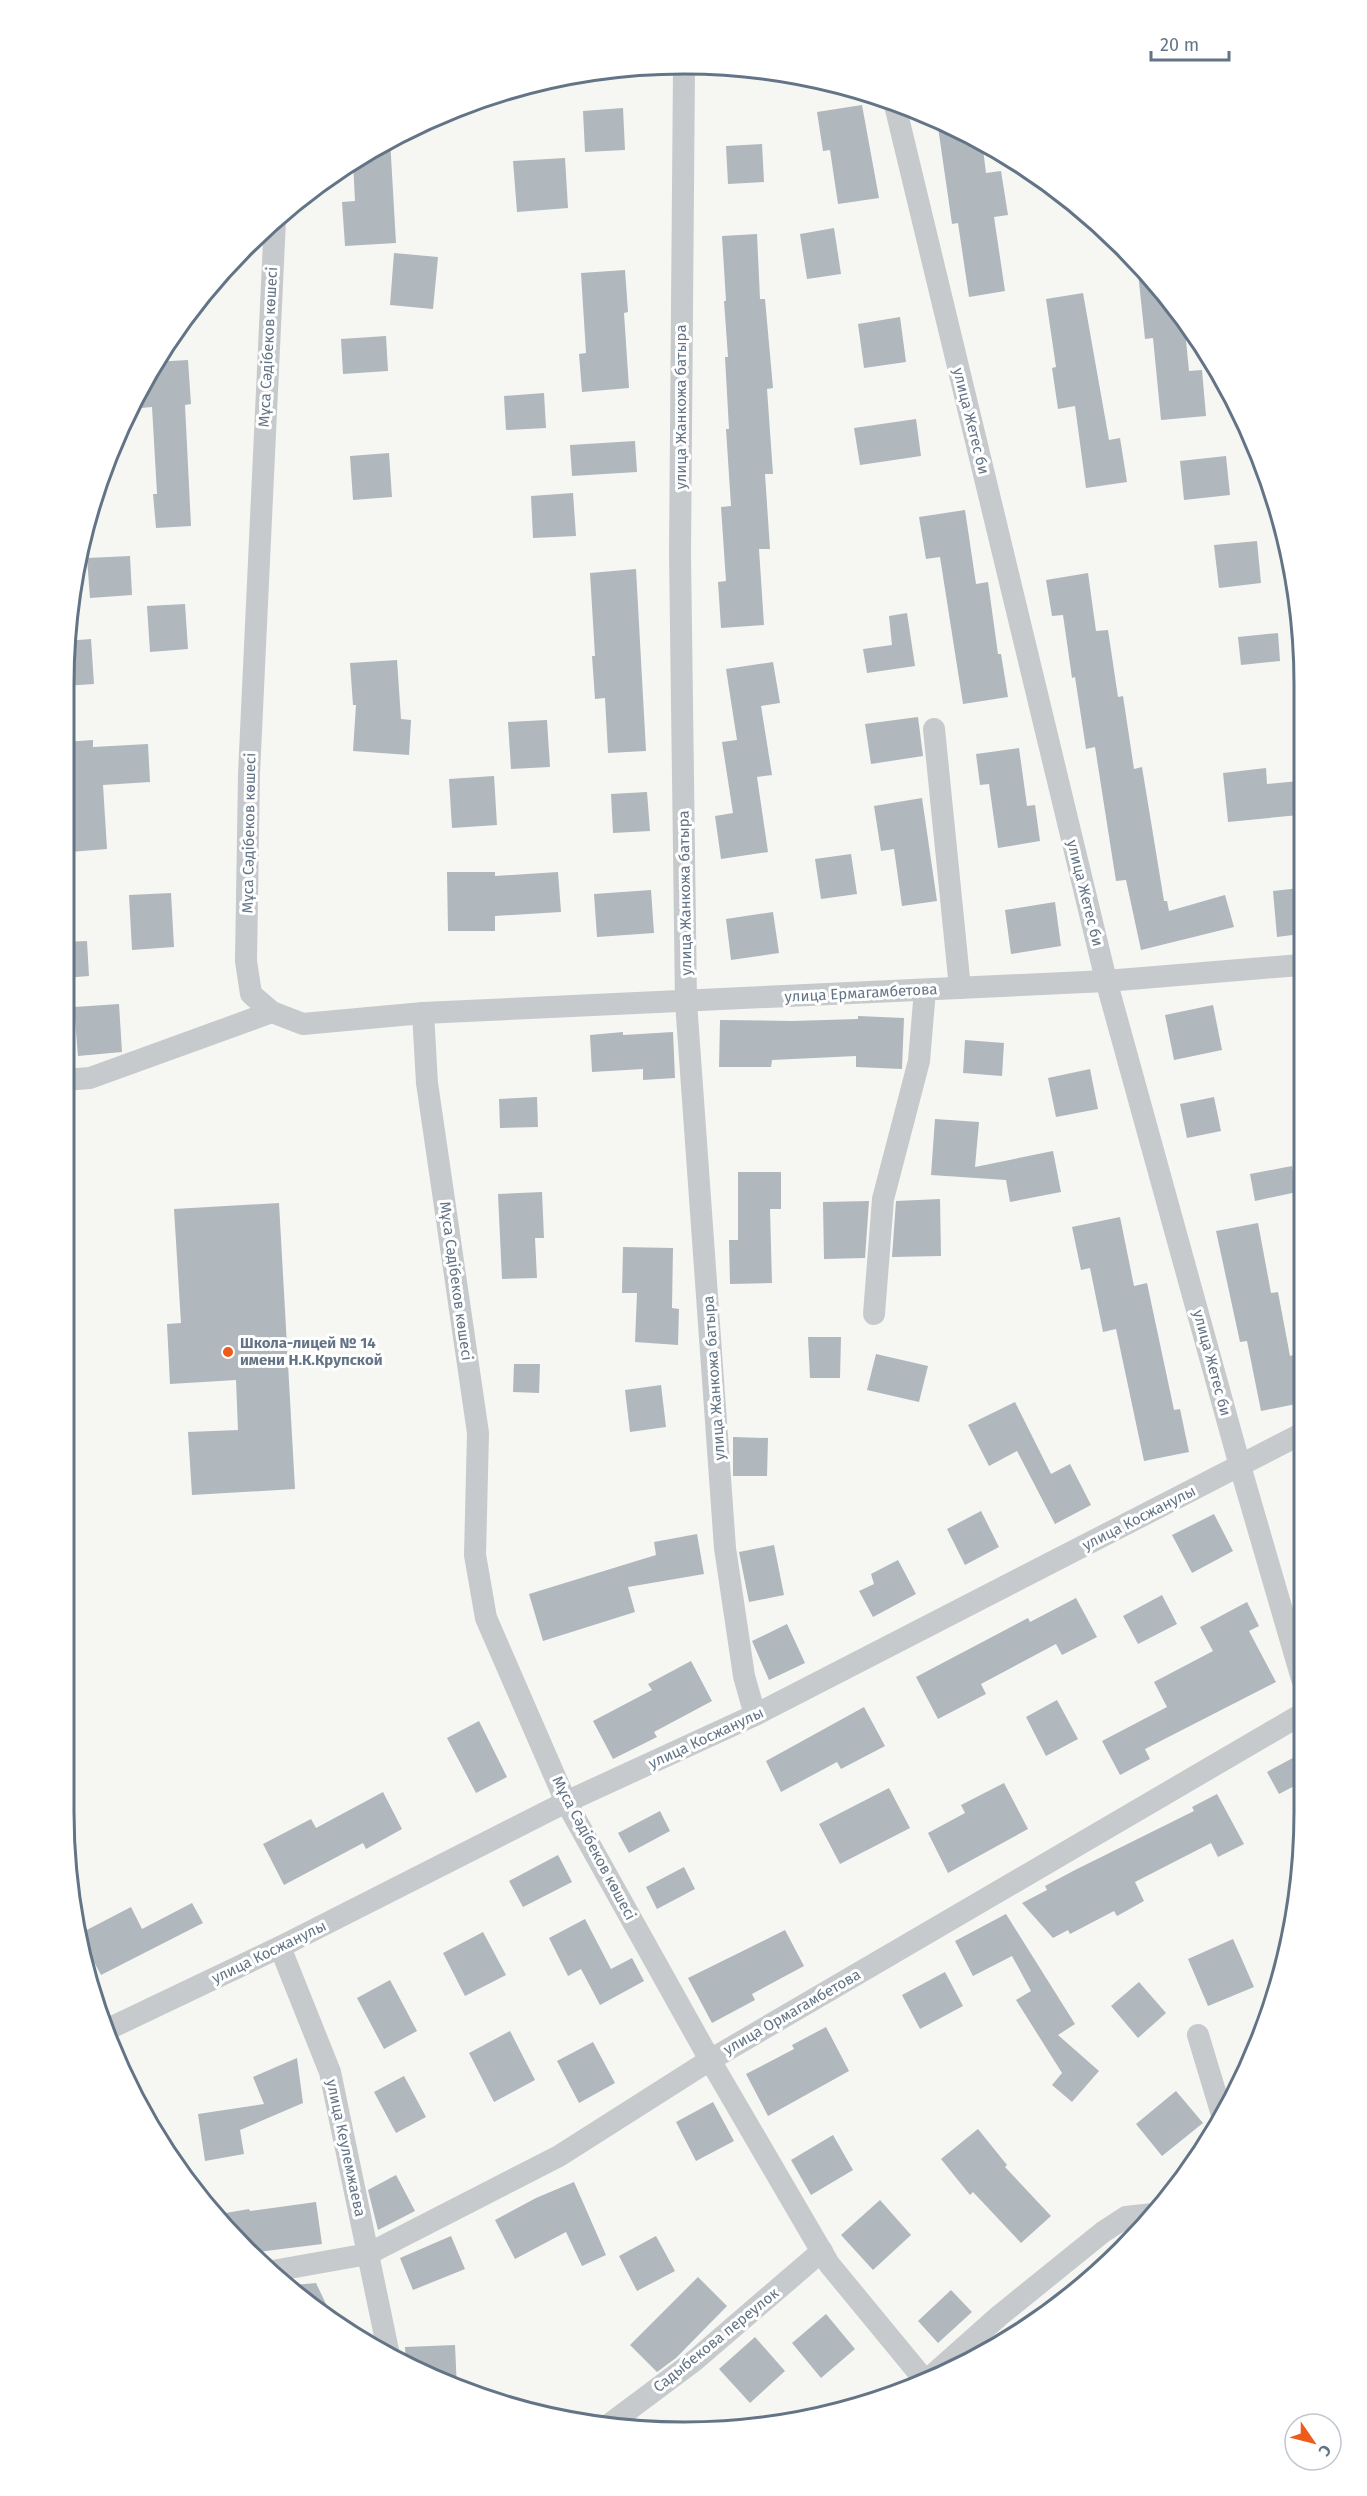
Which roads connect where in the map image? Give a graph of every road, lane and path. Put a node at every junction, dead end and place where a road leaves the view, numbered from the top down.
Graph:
1 (684, 74) edge
2 (897, 112) edge
3 (274, 231) edge
4 (934, 729) dead end
5 (1294, 965) edge
6 (1106, 981) junction
7 (960, 988) junction
8 (925, 990) junction
9 (686, 1002) junction
10 (272, 1012) junction
11 (423, 1014) junction
12 (74, 1079) edge
13 (874, 1314) dead end
14 (1294, 1438) edge
15 (1240, 1466) junction
16 (1294, 1652) edge
17 (755, 1715) junction
18 (1294, 1719) edge
19 (566, 1802) junction
20 (280, 1947) junction
21 (113, 2027) edge
22 (1198, 2035) dead end
23 (710, 2060) junction
24 (1219, 2105) edge
25 (1142, 2215) edge
26 (822, 2251) junction
27 (368, 2254) junction
28 (280, 2270) edge
29 (387, 2346) edge
30 (949, 2362) edge
31 (921, 2374) edge
32 (617, 2418) edge

1 - 9 street, улица Жанкожа батыра
2 - 6 street, улица Жетес би
3 - 10 street, Мұса Сәдібеков көшесі
4 - 7 street
5 - 6 street, улица Ермагамбетова
6 - 7 street, улица Ермагамбетова
6 - 15 street, улица Жетес би
7 - 8 street, улица Ермагамбетова
8 - 9 street, улица Ермагамбетова
8 - 13 street
9 - 11 street, улица Ермагамбетова
9 - 17 street, улица Жанкожа батыра
10 - 11 street, Мұса Сәдібеков көшесі
10 - 12 street
11 - 19 street, Мұса Сәдібеков көшесі
14 - 15 street, улица Косжанулы
15 - 16 street, улица Жетес би
15 - 17 street, улица Косжанулы
17 - 19 street, улица Косжанулы
18 - 23 street, улица Ормагамбетова
19 - 20 street, улица Косжанулы
19 - 23 street, Мұса Сәдібеков көшесі
20 - 21 street, улица Косжанулы
20 - 27 street, улица Кеулемжаева
22 - 24 street
23 - 26 street, Мұса Сәдібеков көшесі
23 - 27 street, улица Ормагамбетова
25 - 30 street
26 - 31 street, Мұса Сәдібеков көшесі
26 - 32 street, Садыбекова переулок
27 - 28 street, улица Ормагамбетова
27 - 29 street, улица Кеулемжаева

